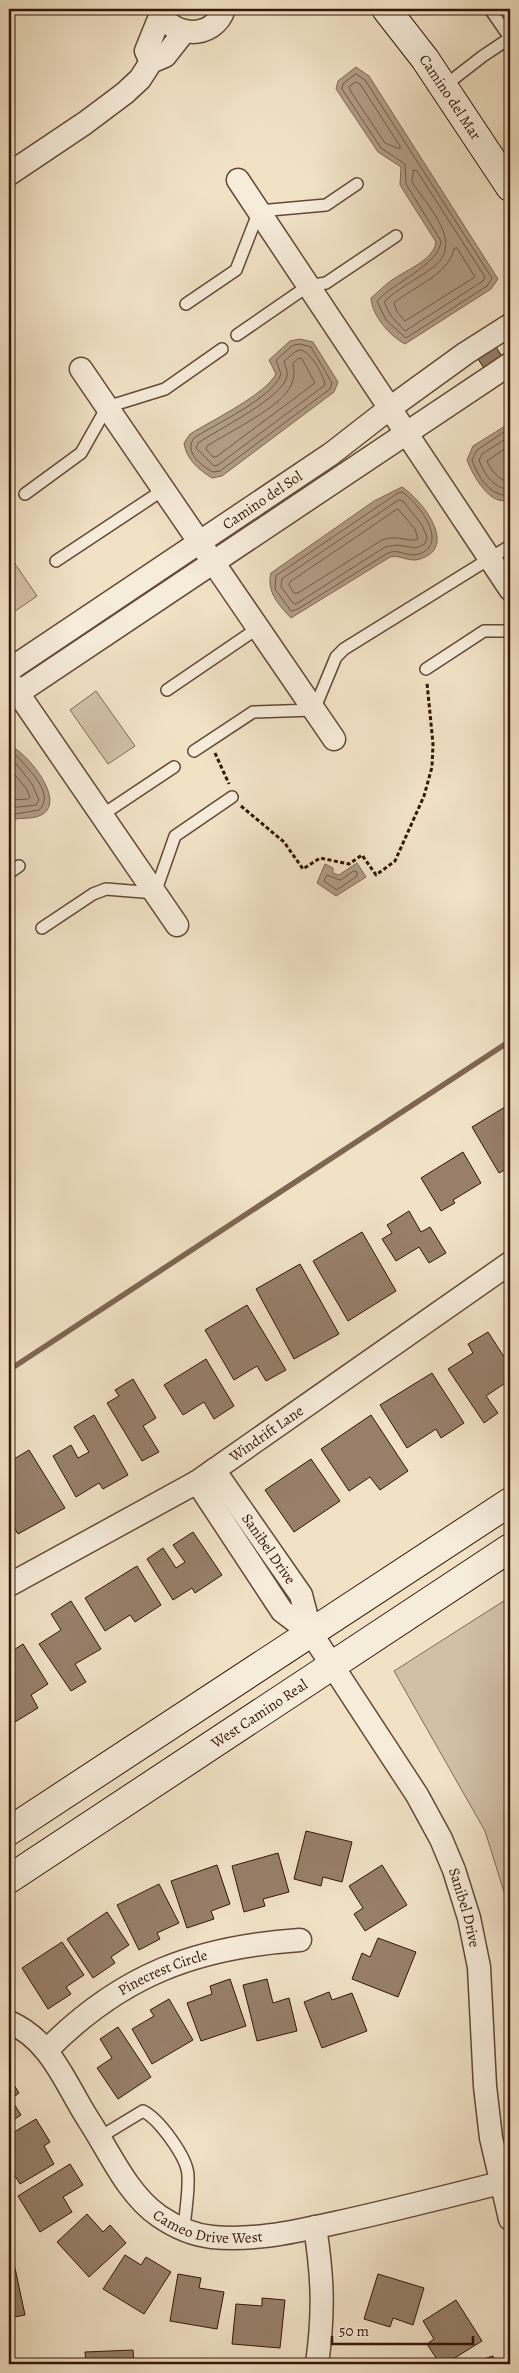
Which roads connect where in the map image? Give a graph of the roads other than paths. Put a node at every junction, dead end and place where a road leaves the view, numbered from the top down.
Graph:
1 (224, 9) edge
2 (386, 9) edge
3 (490, 9) edge
4 (160, 12) edge
5 (184, 32) junction
6 (510, 38) edge
7 (151, 62) junction
8 (443, 87) junction
9 (9, 174) edge
10 (238, 180) dead end
11 (357, 184) dead end
12 (510, 187) edge
13 (259, 211) junction
14 (396, 236) dead end
15 (308, 286) junction
16 (186, 304) dead end
17 (510, 324) edge
18 (237, 335) dead end
19 (222, 349) dead end
20 (510, 364) edge
21 (81, 369) dead end
22 (107, 407) junction
23 (390, 408) junction
24 (406, 432) junction
25 (163, 490) junction
26 (25, 494) dead end
27 (200, 542) junction
28 (510, 546) edge
29 (490, 559) junction
30 (56, 561) dead end
31 (213, 562) junction
32 (510, 589) edge
33 (258, 628) junction
34 (510, 631) edge
35 (9, 670) edge
36 (426, 670) road end
37 (12, 690) edge
38 (167, 690) dead end
39 (314, 710) junction
40 (334, 739) dead end
41 (194, 751) dead end
42 (174, 767) dead end
43 (232, 797) road end
44 (102, 815) junction
45 (19, 866) dead end
46 (9, 872) edge
47 (155, 893) junction
48 (177, 925) dead end
49 (42, 928) dead end
50 (510, 1263) edge
51 (206, 1476) junction
52 (510, 1502) edge
53 (510, 1548) edge
54 (9, 1585) edge
55 (311, 1634) junction
56 (332, 1665) junction
57 (9, 1831) edge
58 (9, 1879) edge
59 (300, 1940) dead end
60 (9, 2022) edge
61 (47, 2050) junction
62 (100, 2137) junction
63 (500, 2183) junction
64 (510, 2218) edge
65 (316, 2227) junction
66 (184, 2230) junction
67 (317, 2364) edge

1 - 5 street
2 - 8 street, Camino del Mar
3 - 6 lane
4 - 5 street
4 - 7 street
5 - 7 street
6 - 8 lane
7 - 9 street
8 - 12 street, Camino del Mar
10 - 13 street
11 - 13 lane
13 - 15 street
13 - 16 lane
14 - 15 lane
15 - 18 lane
15 - 23 street
17 - 23 street, Camino del Sol
19 - 22 lane
20 - 24 street, Camino del Sol
21 - 22 street
22 - 25 street
22 - 26 lane
23 - 24 street
23 - 27 street, Camino del Sol
24 - 29 street
24 - 31 street, Camino del Sol
25 - 27 street
25 - 30 lane
27 - 31 street
27 - 35 street, Camino del Sol
28 - 29 lane
29 - 32 street
29 - 39 lane
31 - 33 street
31 - 37 street, Camino del Sol
33 - 38 lane
33 - 39 street
34 - 36 lane
37 - 44 street
39 - 40 street
39 - 41 lane
42 - 44 lane
43 - 47 lane
44 - 47 street
45 - 46 lane
47 - 48 street
47 - 49 lane
50 - 51 street, Windrift Lane
51 - 54 street, Windrift Lane
51 - 55 street, Sanibel Drive
52 - 55 street
53 - 56 street, West Camino Real
55 - 56 street, Sanibel Drive
55 - 57 street
56 - 58 street, West Camino Real
56 - 63 street, Sanibel Drive
59 - 61 street, Pinecrest Circle
60 - 61 street, Cameo Drive West
61 - 62 street, Cameo Drive West
62 - 66 street, Cameo Drive West
62 - 66 lane
63 - 64 street, Sanibel Drive
63 - 65 street, Cameo Drive West
65 - 66 street, Cameo Drive West
65 - 67 street

